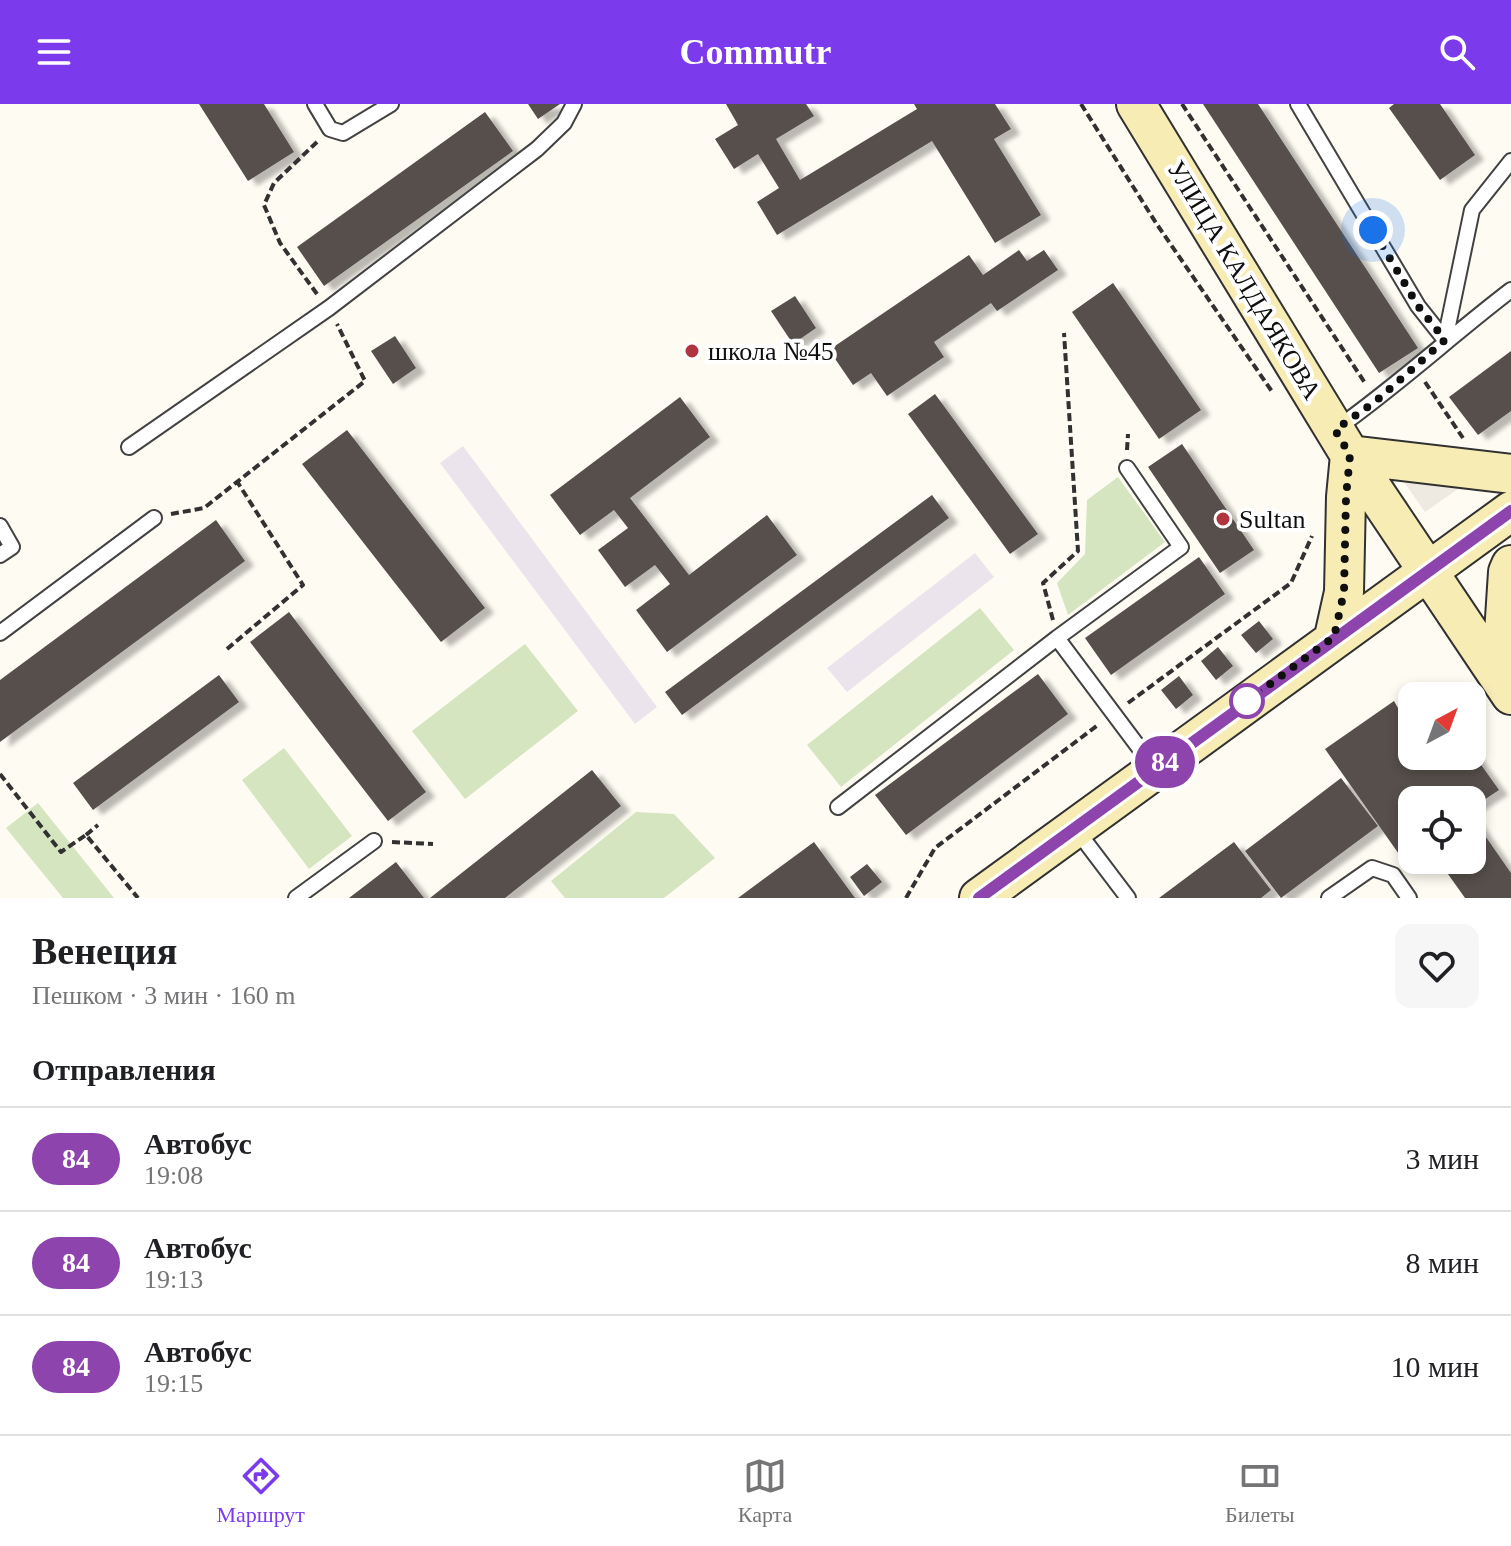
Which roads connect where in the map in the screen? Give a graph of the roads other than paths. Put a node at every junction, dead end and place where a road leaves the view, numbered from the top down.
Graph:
1 (315, 104) edge
2 (391, 104) edge
3 (574, 104) edge
4 (1136, 104) edge
5 (1298, 104) edge
6 (1511, 161) edge
7 (1511, 290) edge
8 (1445, 340) junction
9 (1342, 442) junction
10 (129, 447) dead end
11 (1127, 468) dead end
12 (1511, 474) edge
13 (1511, 511) edge
14 (154, 518) road end
15 (0, 526) edge
16 (0, 555) edge
17 (1511, 565) edge
18 (1426, 571) junction
19 (0, 633) edge
20 (1334, 637) junction
21 (1057, 638) junction
22 (1506, 688) edge
23 (1155, 769) junction
24 (838, 807) dead end
25 (1075, 828) junction
26 (374, 841) road end
27 (296, 898) edge
28 (979, 898) edge
29 (1128, 898) edge
30 (1329, 898) edge
31 (1409, 898) edge

1 - 2 lane
3 - 10 lane
4 - 9 main road, УЛИЦА КАЛДАЯКОВА
5 - 8 lane
6 - 8 lane
7 - 8 lane
8 - 9 lane
9 - 12 main road
9 - 18 main road, УЛИЦА КАЛДАЯКОВА
9 - 20 main road
11 - 21 lane
13 - 18 main road
14 - 19 lane
15 - 16 lane
17 - 22 main road
18 - 20 main road
18 - 22 main road, УЛИЦА КАЛДАЯКОВА
20 - 23 main road
21 - 23 lane
21 - 24 lane
23 - 25 main road
25 - 28 main road
25 - 29 lane
26 - 27 lane
30 - 31 lane

